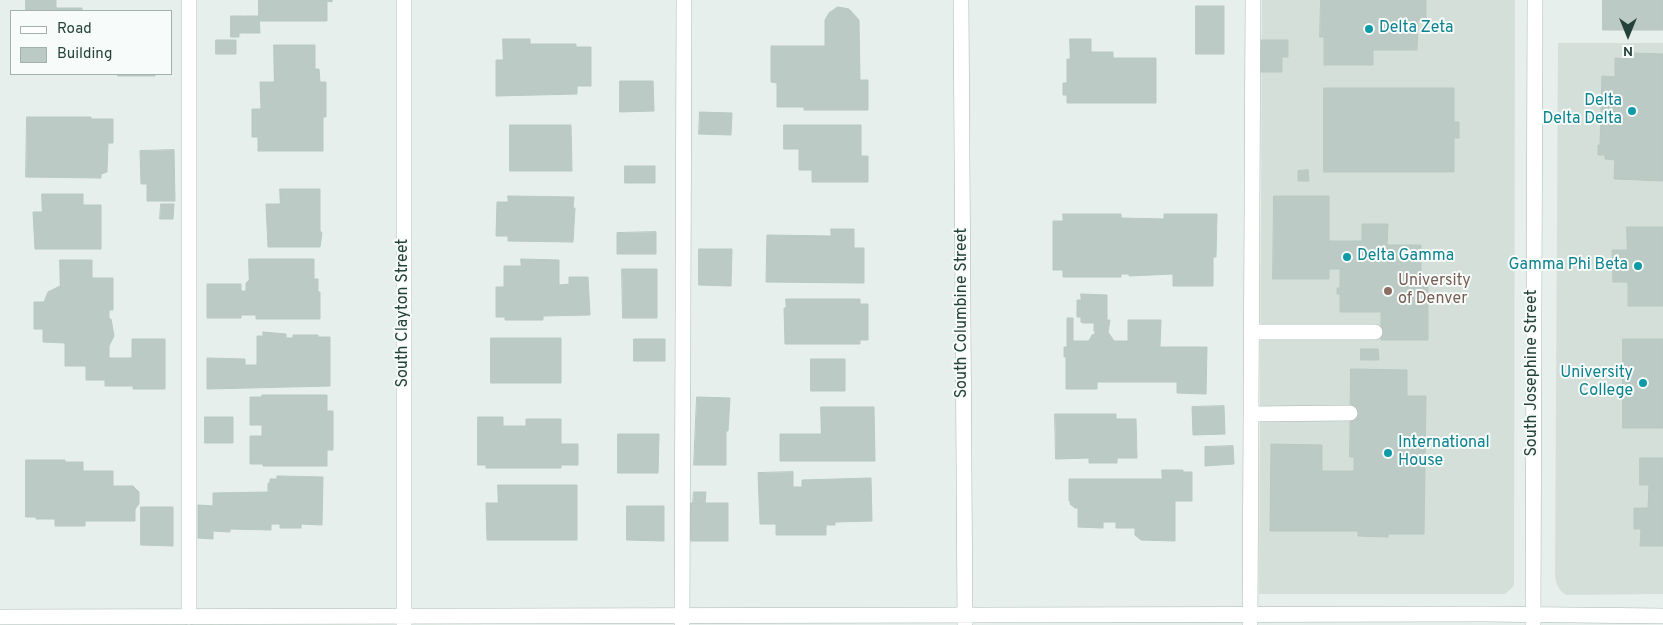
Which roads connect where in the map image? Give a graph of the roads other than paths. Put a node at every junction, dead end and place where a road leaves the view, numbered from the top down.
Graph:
1 (188, 0) edge
2 (404, 0) edge
3 (684, 0) edge
4 (961, 0) edge
5 (1253, 0) edge
6 (1535, 0) edge
7 (1251, 332) junction
8 (1375, 332) dead end
9 (1350, 413) dead end
10 (1251, 414) junction
11 (1663, 616) edge
12 (0, 617) edge
13 (188, 617) junction
14 (682, 620) edge
15 (966, 620) edge
16 (1250, 620) edge
17 (1533, 620) edge
18 (113, 621) edge
19 (404, 621) edge

1 - 13 street
2 - 19 street, South Clayton Street
3 - 14 street
4 - 15 street, South Columbine Street
5 - 7 street
6 - 17 street, South Josephine Street
7 - 8 street
7 - 10 street
9 - 10 street
10 - 16 street
11 - 17 street
12 - 18 street
13 - 18 street
13 - 19 street
14 - 15 street
14 - 19 street
15 - 16 street
16 - 17 street

